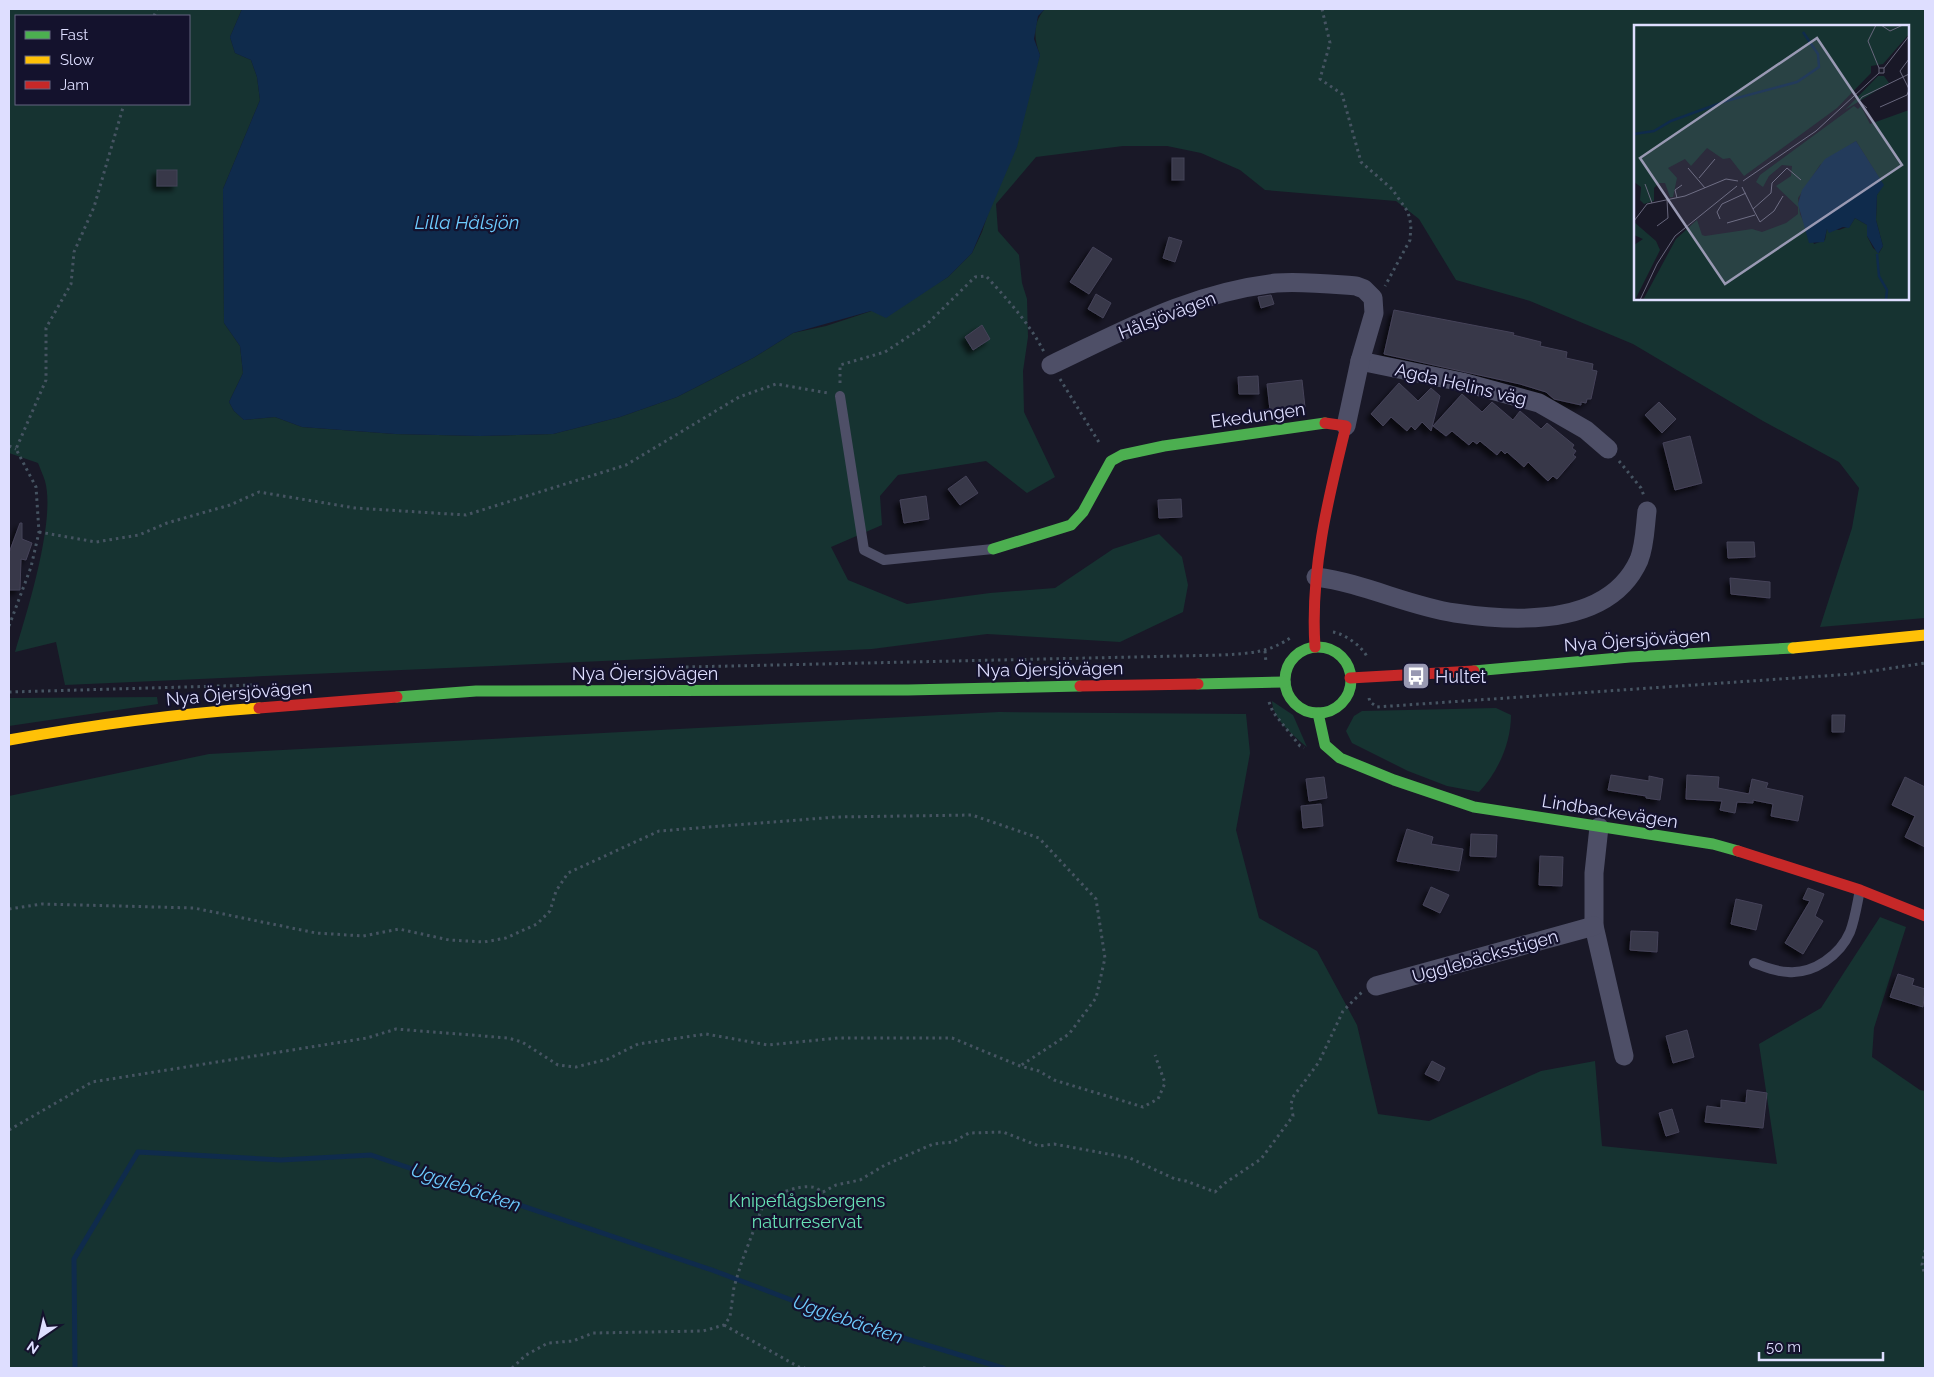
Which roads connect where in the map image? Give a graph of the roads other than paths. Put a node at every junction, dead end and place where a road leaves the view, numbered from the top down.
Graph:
1 (1360, 361) junction
2 (1051, 365) road end
3 (840, 396) road end
4 (1346, 426) junction
5 (1608, 450) road end
6 (1647, 512) road end
7 (993, 549) joint
8 (1316, 577) junction
9 (1925, 635) edge
10 (1315, 647) junction
11 (1350, 678) junction
12 (1284, 682) junction
13 (1318, 713) junction
14 (9, 740) edge
15 (1599, 827) junction
16 (1860, 890) junction
17 (1925, 916) edge
18 (1594, 926) junction
19 (1754, 962) dead end
20 (1376, 986) road end
21 (1624, 1056) dead end

1 - 2 street, Hålsjövägen
1 - 4 street
1 - 5 street, Agda Helins väg
3 - 7 lane
4 - 7 street, Ekedungen
4 - 8 street
6 - 8 street
8 - 10 street
9 - 11 street, Nya Öjersjövägen
10 - 11 street
10 - 12 street
11 - 13 street
12 - 13 street
12 - 14 street, Nya Öjersjövägen
13 - 15 street, Lindbackevägen
15 - 16 street, Lindbackevägen
15 - 18 street
16 - 17 street, Lindbackevägen
16 - 19 lane
18 - 20 street, Ugglebäcksstigen
18 - 21 street

